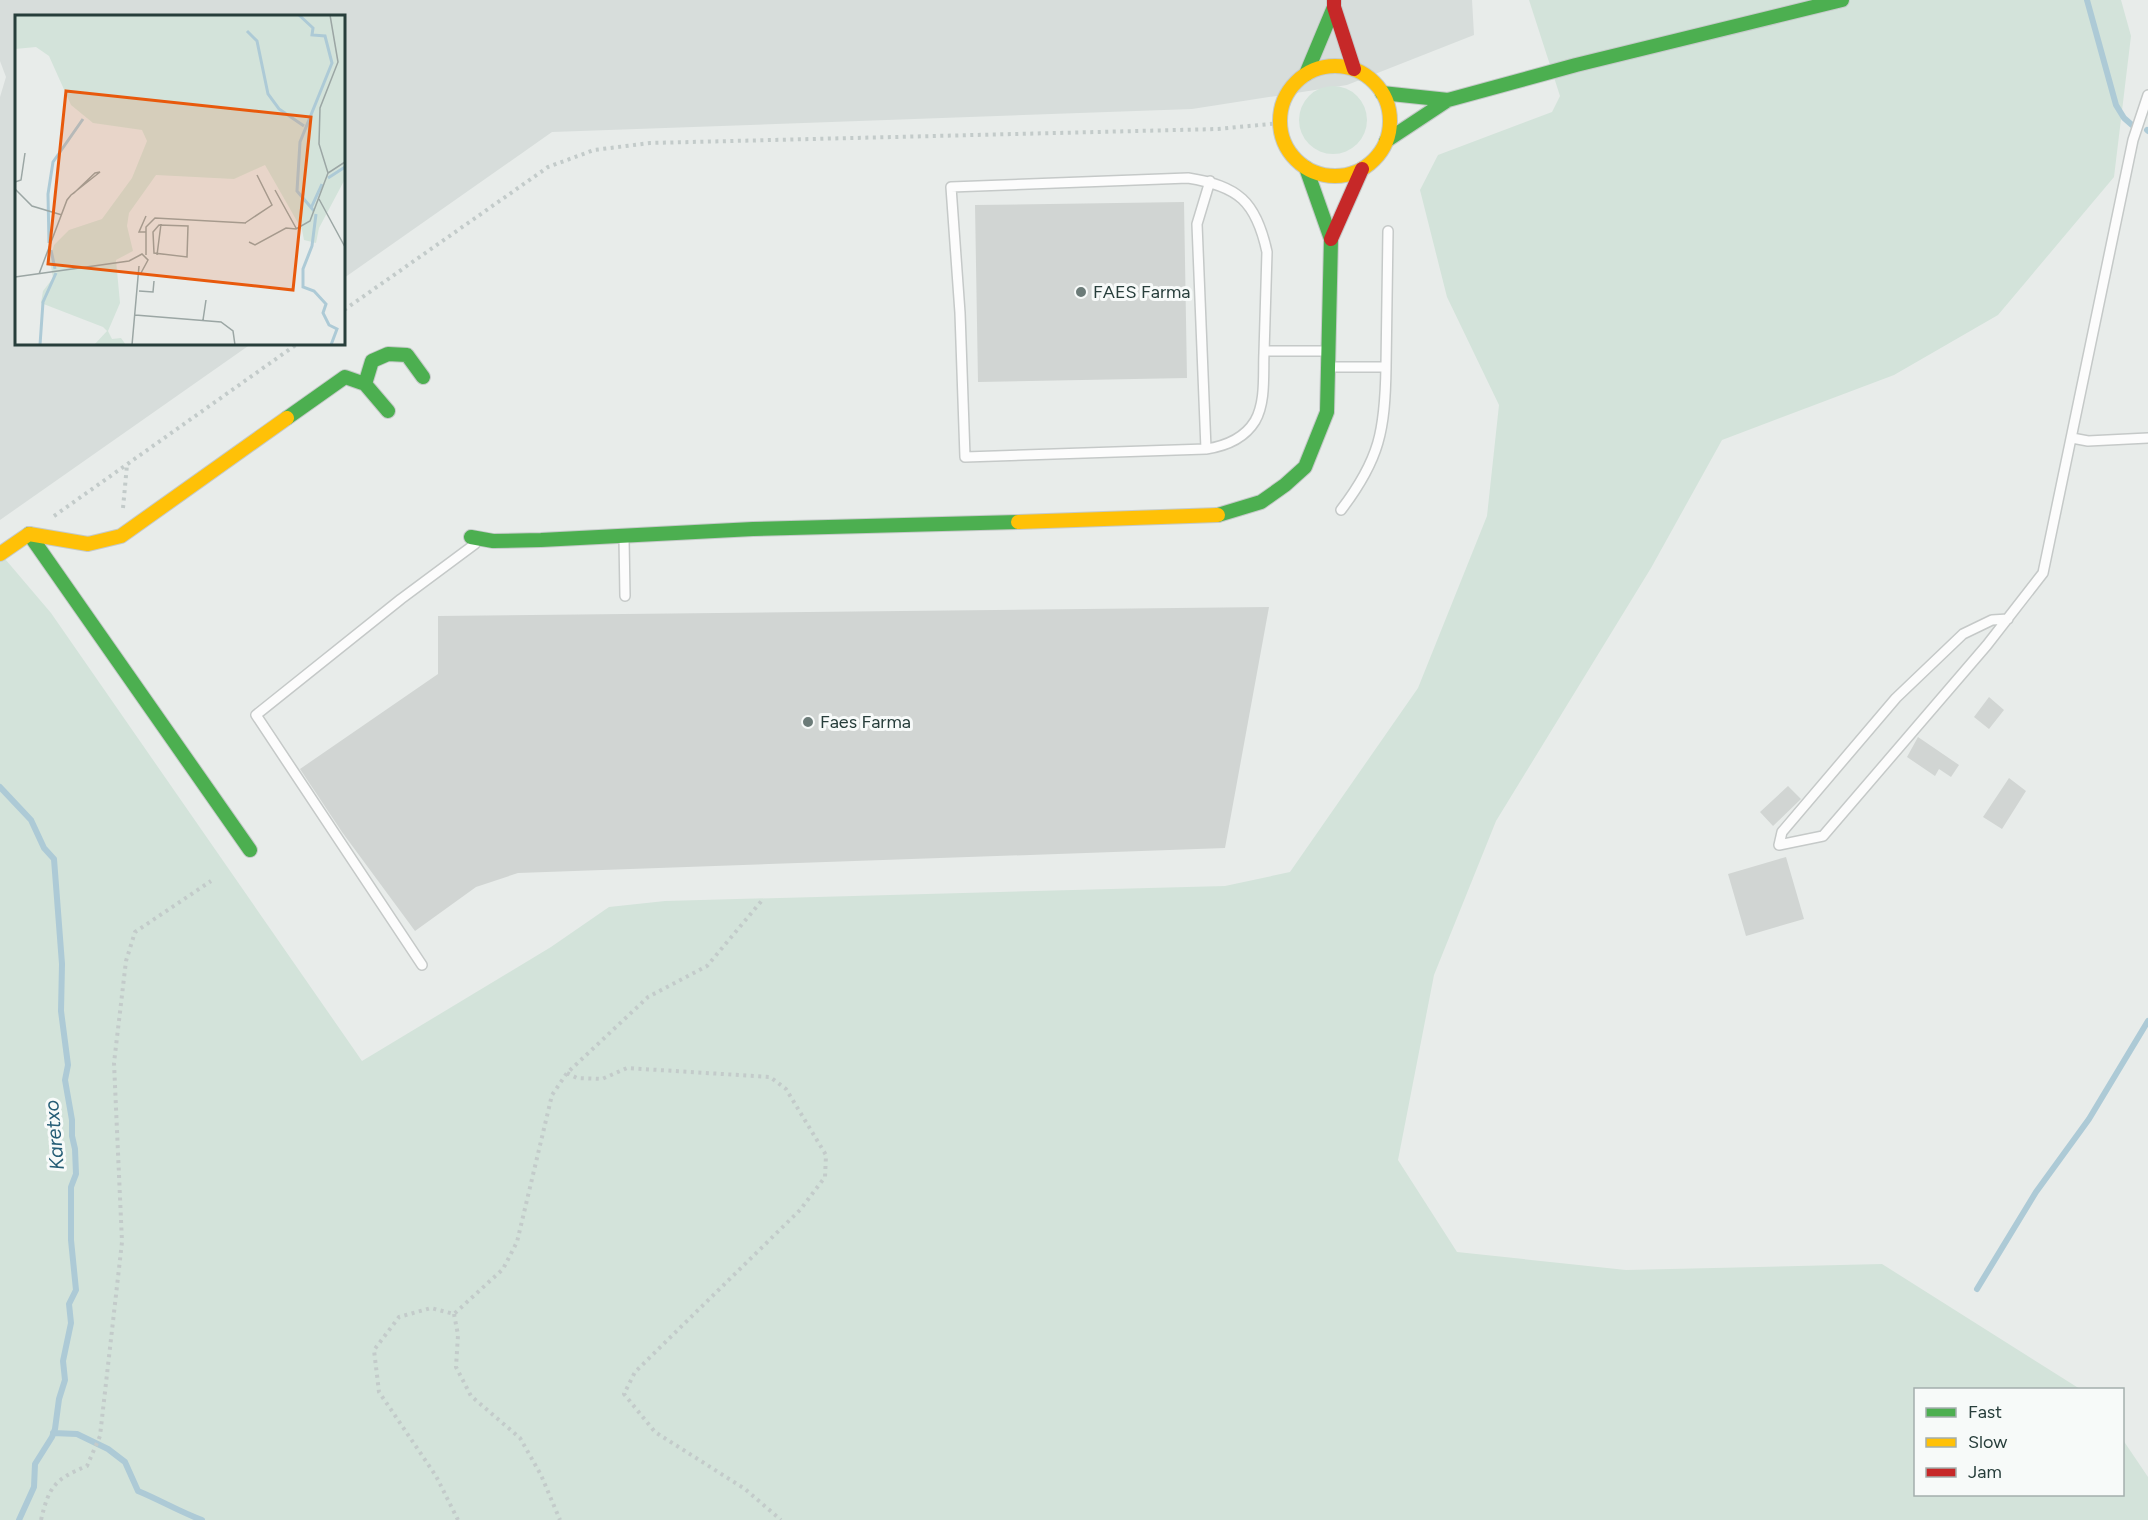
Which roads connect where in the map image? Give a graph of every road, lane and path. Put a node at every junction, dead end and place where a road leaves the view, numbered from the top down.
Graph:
1 (1842, 0) edge
2 (1334, 3) edge
3 (1354, 69) junction
4 (1306, 74) junction
5 (1382, 93) junction
6 (2148, 95) edge
7 (1448, 100) junction
8 (1280, 123) junction
9 (1386, 141) junction
10 (1306, 168) junction
11 (1362, 169) junction
12 (1210, 181) junction
13 (1388, 231) dead end
14 (1331, 239) junction
15 (345, 309) edge
16 (296, 345) edge
17 (1264, 351) junction
18 (1329, 351) junction
19 (1329, 367) junction
20 (1386, 367) junction
21 (423, 377) dead end
22 (366, 384) junction
23 (388, 411) dead end
24 (2072, 438) junction
25 (2148, 438) edge
26 (1206, 449) junction
27 (127, 464) junction
28 (1341, 510) dead end
29 (123, 512) dead end
30 (29, 534) junction
31 (624, 535) junction
32 (476, 538) joint
33 (0, 554) edge
34 (625, 596) dead end
35 (2008, 619) junction
36 (250, 850) dead end
37 (211, 881) dead end
38 (764, 898) dead end
39 (422, 965) dead end
40 (567, 1073) junction
41 (454, 1314) junction
42 (41, 1520) edge
43 (458, 1520) edge
44 (560, 1520) edge
45 (781, 1520) edge

1 - 7 street
2 - 3 street
2 - 4 street
3 - 4 street
3 - 5 street
4 - 8 street
5 - 7 street
5 - 9 street
6 - 24 lane
7 - 9 street
8 - 10 street
8 - 15 path
9 - 11 street
10 - 11 street
10 - 14 street
11 - 14 street
12 - 17 lane
12 - 26 lane
12 - 26 lane
13 - 20 lane
14 - 18 street
16 - 27 path
17 - 18 lane
17 - 26 lane
18 - 19 street
19 - 20 lane
19 - 31 street
20 - 28 lane
21 - 22 street
22 - 23 street
22 - 30 street
24 - 25 lane
24 - 35 lane
27 - 29 path
27 - 30 path
30 - 33 street
30 - 36 street
31 - 32 street
31 - 34 lane
32 - 39 lane
35 - 35 lane
37 - 42 path
38 - 40 path
40 - 41 path
40 - 45 path
41 - 43 path
41 - 44 path

